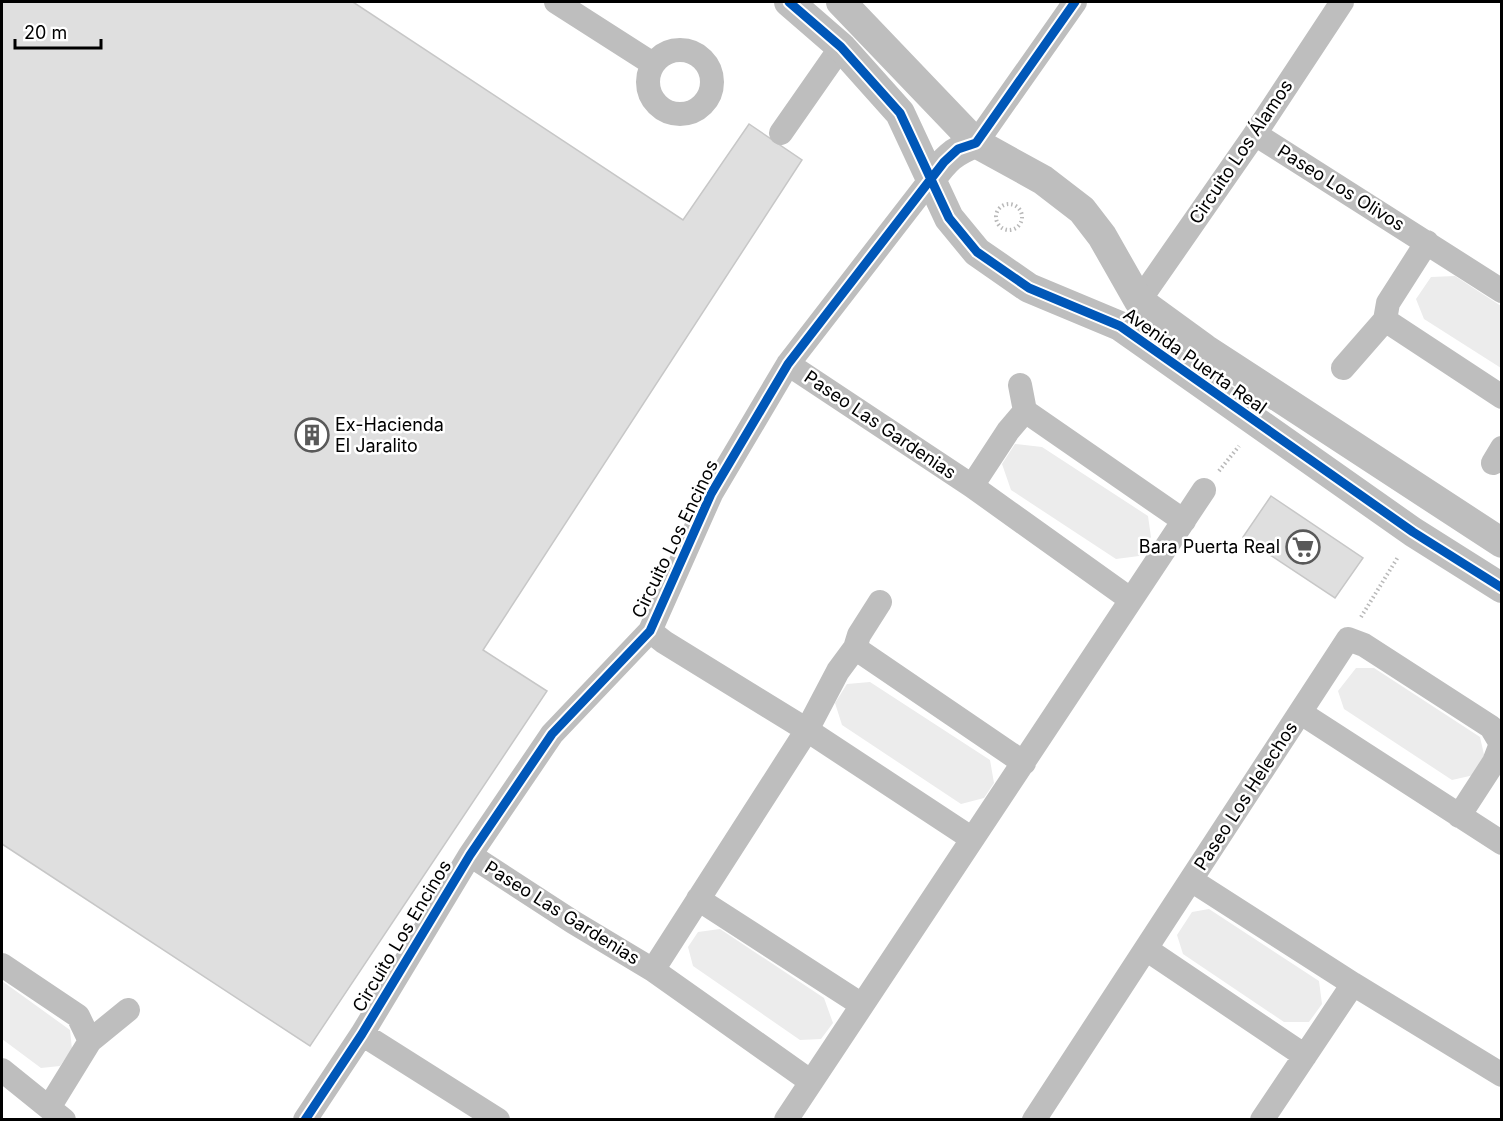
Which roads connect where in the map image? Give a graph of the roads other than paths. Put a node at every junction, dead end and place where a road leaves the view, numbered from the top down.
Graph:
1 (558, 2) edge
2 (789, 2) edge
3 (1341, 2) edge
4 (1069, 4) edge
5 (850, 10) edge
6 (841, 47) junction
7 (653, 64) dead end
8 (782, 133) dead end
9 (1255, 134) junction
10 (976, 143) junction
11 (931, 179) junction
12 (1427, 242) junction
13 (1502, 291) edge
14 (1139, 301) junction
15 (1385, 320) junction
16 (1120, 326) junction
17 (789, 363) junction
18 (1343, 368) dead end
19 (1020, 385) dead end
20 (1502, 397) edge
21 (1025, 411) junction
22 (972, 486) junction
23 (1204, 490) road end
24 (1184, 520) junction
25 (1502, 543) edge
26 (1502, 588) edge
27 (1130, 599) junction
28 (880, 602) dead end
29 (650, 631) junction
30 (855, 648) junction
31 (1301, 713) junction
32 (807, 730) junction
33 (1501, 741) edge
34 (1024, 763) junction
35 (1460, 816) junction
36 (971, 838) junction
37 (1502, 843) edge
38 (470, 855) junction
39 (1191, 880) junction
40 (698, 899) junction
41 (1146, 949) junction
42 (2, 965) edge
43 (653, 970) junction
44 (1353, 984) junction
45 (862, 1005) junction
46 (128, 1010) dead end
47 (362, 1034) junction
48 (90, 1041) junction
49 (1305, 1056) junction
50 (2, 1070) edge
51 (1502, 1075) edge
52 (810, 1081) junction
53 (57, 1113) edge
54 (305, 1119) edge
55 (498, 1119) edge
56 (786, 1119) edge
57 (1034, 1119) edge
58 (1262, 1119) edge

1 - 7 street
2 - 6 street, Avenida Puerta Real
3 - 9 street, Circuito Los Álamos
4 - 10 street
5 - 6 street
5 - 10 street, Avenida Puerta Real
6 - 8 street
6 - 11 street, Avenida Puerta Real
9 - 12 street, Paseo Los Olivos
9 - 14 street, Circuito Los Álamos
10 - 11 street
10 - 14 street, Avenida Puerta Real
11 - 16 street, Avenida Puerta Real
11 - 17 street, Circuito Los Encinos
12 - 13 street, Paseo Los Olivos
12 - 15 street
14 - 16 street
14 - 25 street, Avenida Puerta Real
15 - 18 street
15 - 20 street
16 - 26 street, Avenida Puerta Real
17 - 22 street, Paseo Las Gardenias
17 - 29 street, Circuito Los Encinos
19 - 21 street
21 - 22 street, Paseo Las Gardenias
21 - 24 street
22 - 27 street, Paseo Las Gardenias
23 - 24 street
24 - 27 street
27 - 34 street
28 - 30 street, Paseo Las Gardenias
29 - 32 street
29 - 38 street, Circuito Los Encinos
30 - 32 street, Paseo Las Gardenias
30 - 34 street
31 - 33 street, Paseo Los Helechos
31 - 35 street, Paseo Los Helechos
31 - 39 street, Paseo Los Helechos
32 - 36 street
32 - 40 street, Paseo Las Gardenias
33 - 35 street
34 - 36 street
35 - 37 street, Paseo Los Helechos
36 - 45 street
38 - 43 street, Paseo Las Gardenias
38 - 47 street, Circuito Los Encinos
39 - 41 street, Paseo Los Helechos
39 - 44 street, Paseo Los Helechos
40 - 43 street, Paseo Las Gardenias
40 - 45 street
41 - 49 street
41 - 57 street, Paseo Los Helechos
42 - 48 street
43 - 52 street, Paseo Las Gardenias
44 - 49 street
44 - 51 street, Paseo Los Helechos
45 - 52 street
46 - 48 street
47 - 54 street, Circuito Los Encinos
47 - 55 street, Circuito Los Encinos
48 - 53 street
49 - 58 street
50 - 53 street
52 - 56 street

